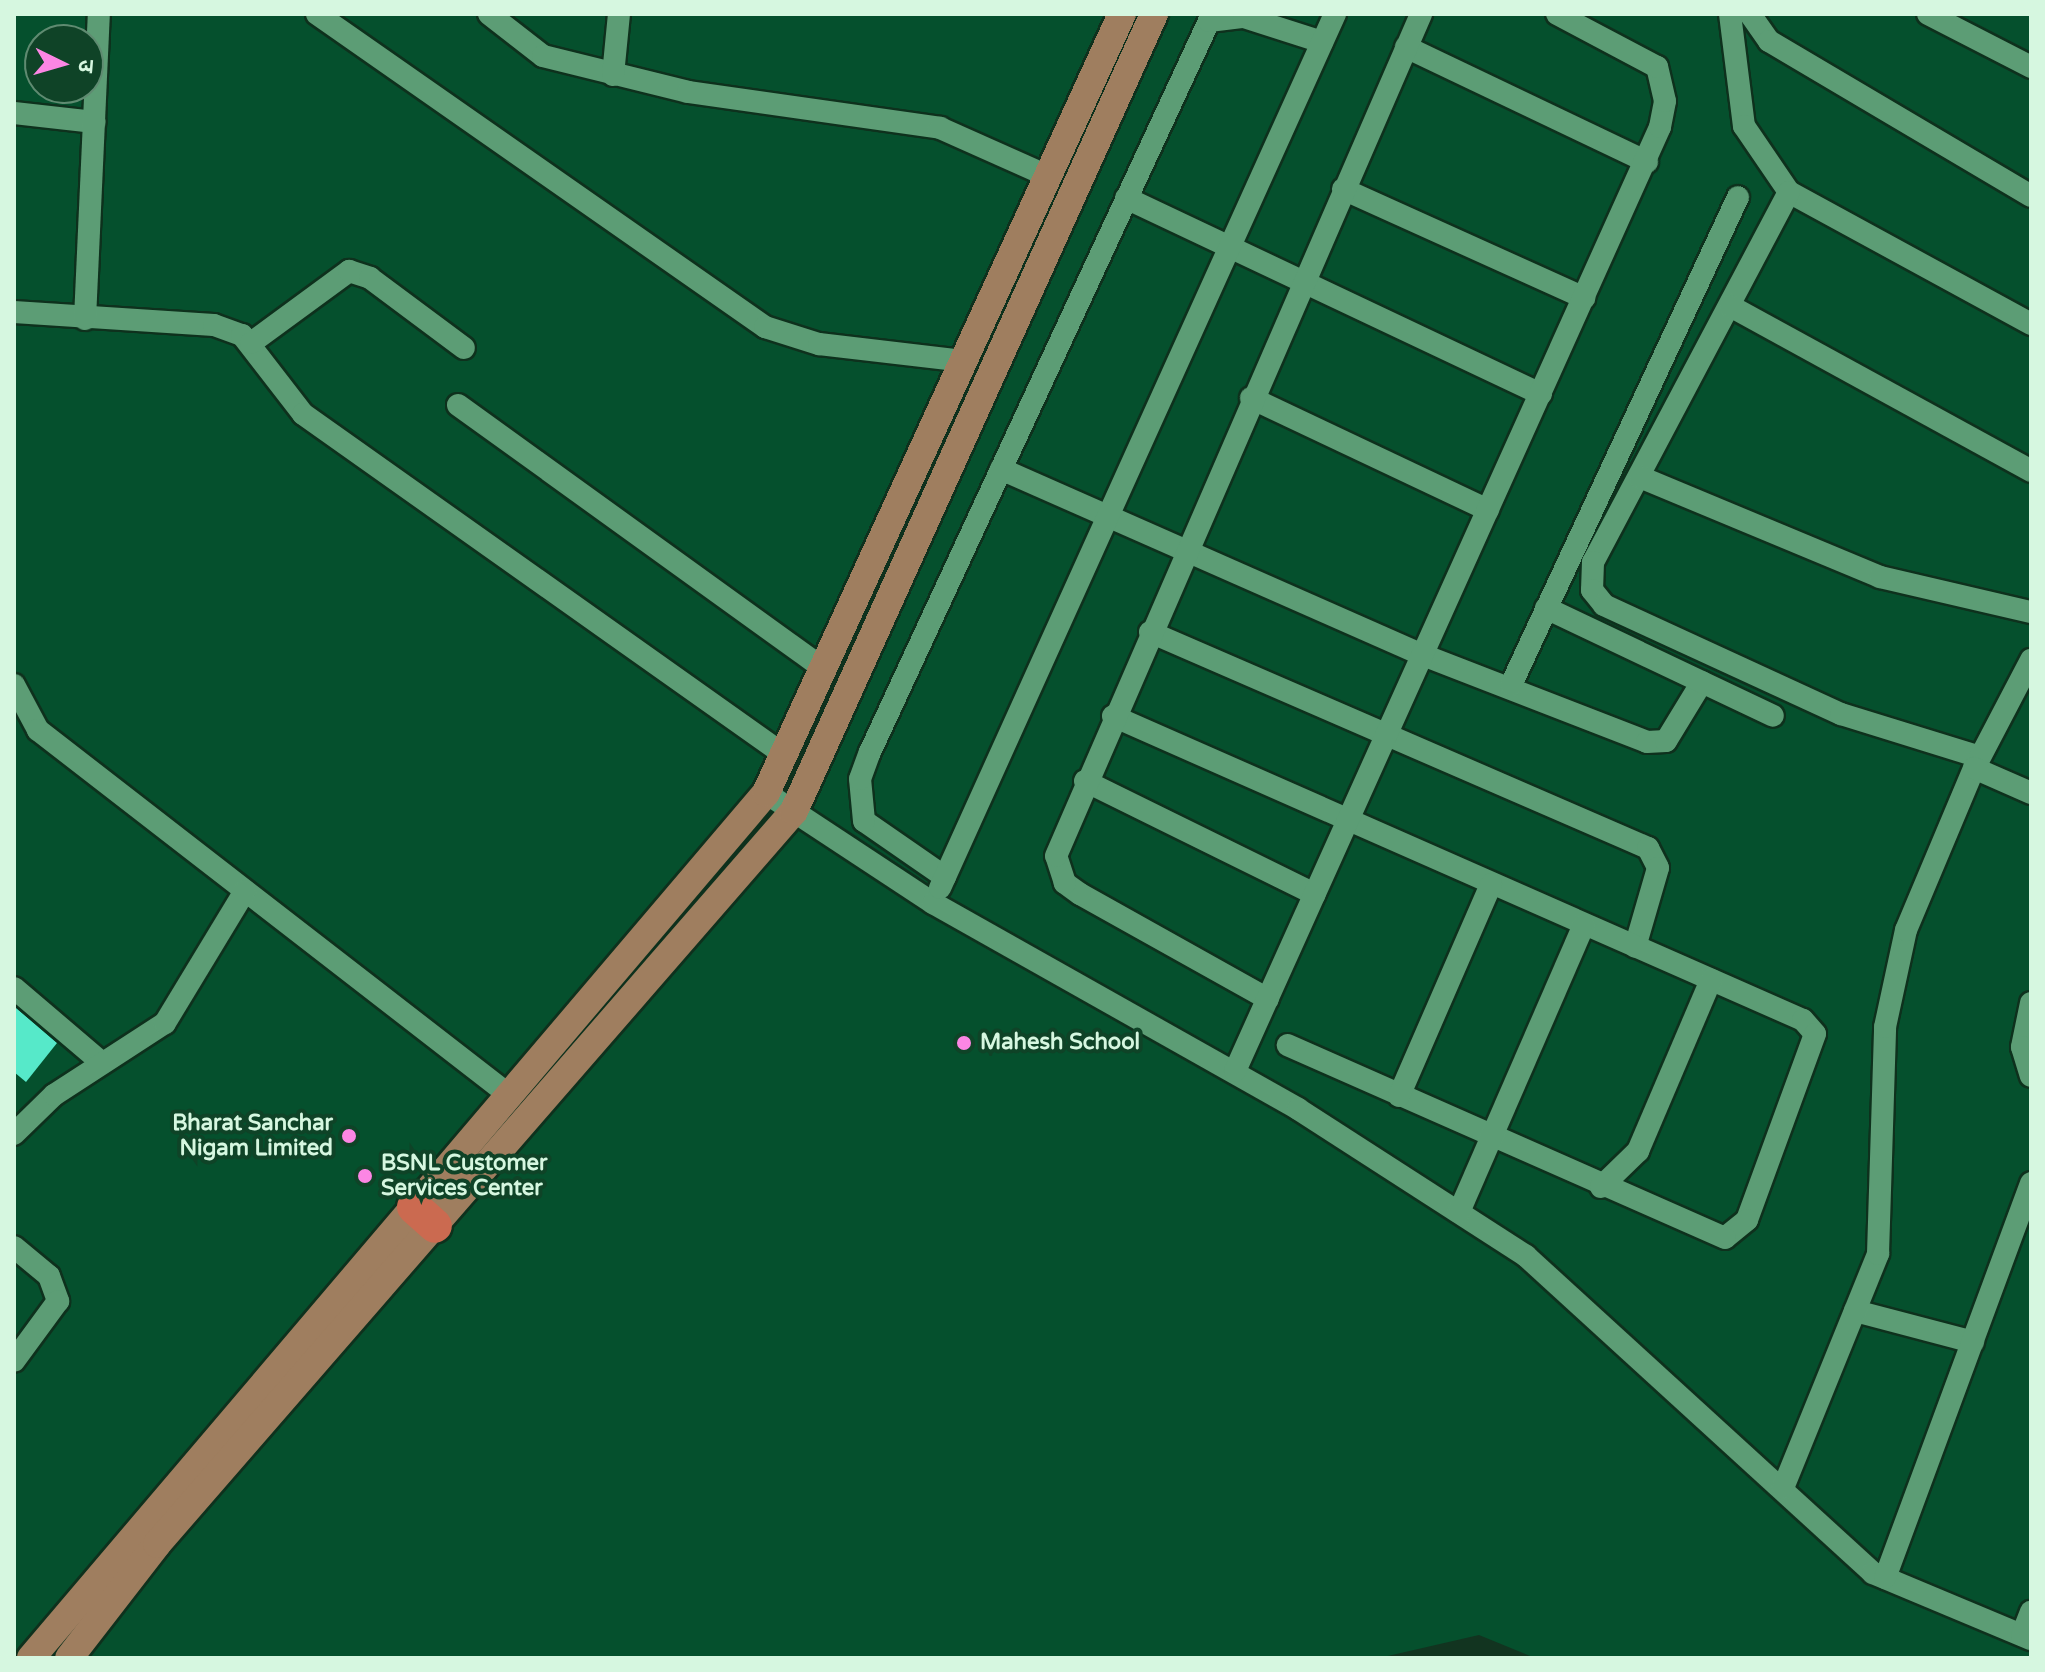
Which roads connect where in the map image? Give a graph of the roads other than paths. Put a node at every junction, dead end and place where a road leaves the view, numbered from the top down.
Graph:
1 (99, 14) edge
2 (317, 14) edge
3 (489, 14) edge
4 (619, 14) edge
5 (1122, 14) edge
6 (1154, 14) edge
7 (1335, 14) edge
8 (1421, 14) edge
9 (1557, 14) edge
10 (1730, 14) edge
11 (1750, 14) edge
12 (1928, 14) edge
13 (1322, 42) junction
14 (1406, 47) junction
15 (2031, 67) edge
16 (613, 75) junction
17 (14, 113) edge
18 (94, 122) junction
19 (1647, 162) junction
20 (1048, 176) junction
21 (1343, 189) junction
22 (1789, 192) junction
23 (2031, 196) edge
24 (1738, 197) dead end
25 (1126, 198) junction
26 (1231, 243) junction
27 (1303, 280) junction
28 (1584, 298) junction
29 (1730, 306) junction
30 (14, 312) edge
31 (85, 319) junction
32 (2031, 324) edge
33 (251, 343) junction
34 (464, 348) dead end
35 (963, 361) junction
36 (1541, 394) junction
37 (1251, 398) junction
38 (458, 405) dead end
39 (1001, 469) junction
40 (2031, 471) edge
41 (1640, 477) junction
42 (1488, 510) junction
43 (1106, 515) junction
44 (1187, 545) junction
45 (1546, 608) junction
46 (2031, 612) edge
47 (1150, 632) junction
48 (1423, 655) junction
49 (2031, 660) edge
50 (823, 668) junction
51 (1702, 682) junction
52 (1511, 685) junction
53 (15, 691) edge
54 (1113, 716) junction
55 (1773, 716) dead end
56 (1385, 739) junction
57 (783, 754) junction
58 (1977, 763) junction
59 (1085, 781) junction
60 (766, 793) junction
61 (2031, 793) edge
62 (794, 811) junction
63 (1348, 822) junction
64 (945, 877) junction
65 (1491, 884) junction
66 (245, 891) junction
67 (1315, 894) junction
68 (933, 903) junction
69 (1584, 925) junction
70 (1635, 947) junction
71 (1711, 980) junction
72 (14, 988) edge
73 (1268, 999) junction
74 (2031, 1003) edge
75 (1288, 1045) dead end
76 (101, 1062) junction
77 (1235, 1071) junction
78 (2031, 1076) edge
79 (509, 1095) junction
80 (1399, 1096) junction
81 (14, 1134) edge
82 (1494, 1138) junction
83 (2031, 1183) edge
84 (1601, 1187) junction
85 (1459, 1212) junction
86 (424, 1217) junction
87 (14, 1247) edge
88 (1855, 1311) junction
89 (1973, 1342) junction
90 (14, 1361) edge
91 (1783, 1488) junction
92 (1885, 1578) junction
93 (2031, 1612) edge
94 (2027, 1637) edge
95 (31, 1658) edge
96 (69, 1658) edge

1 - 18 street
2 - 35 street
3 - 16 street
4 - 16 street
5 - 20 main road
6 - 62 main road
7 - 13 street
8 - 14 street
9 - 19 street
10 - 22 street
11 - 23 street
12 - 15 street
13 - 25 street
13 - 26 street
14 - 19 street
14 - 21 street
16 - 20 street
17 - 18 street
18 - 31 street
19 - 28 street
20 - 35 main road
21 - 27 street
21 - 28 street
22 - 29 street
22 - 32 street
24 - 45 street
25 - 26 street
25 - 39 street
26 - 27 street
26 - 43 street
27 - 36 street
27 - 37 street
28 - 36 street
29 - 40 street
29 - 41 street
30 - 31 street
31 - 33 street
33 - 34 street
33 - 57 street
35 - 50 main road
36 - 42 street
37 - 42 street
37 - 44 street
38 - 50 street
39 - 43 street
39 - 64 street
41 - 46 street
41 - 58 street
42 - 48 street
43 - 44 street
43 - 64 street
44 - 47 street
44 - 48 street
45 - 51 street
45 - 52 street
47 - 54 street
47 - 56 street
48 - 52 street
48 - 56 street
49 - 58 street
50 - 57 main road
51 - 52 street
51 - 55 street
53 - 66 street
54 - 59 street
54 - 63 street
56 - 63 street
56 - 70 street
57 - 60 main road
58 - 61 street
58 - 88 street
59 - 67 street
59 - 73 street
60 - 62 street
60 - 79 main road
62 - 68 street
62 - 86 main road
63 - 65 street
63 - 67 street
64 - 68 street
65 - 69 street
65 - 80 street
66 - 76 street
66 - 79 street
67 - 73 street
68 - 77 street
69 - 70 street
69 - 82 street
70 - 71 street
71 - 84 street
71 - 84 street
72 - 76 street
73 - 77 street
74 - 78 street
75 - 80 street
76 - 81 street
77 - 85 street
79 - 86 main road
80 - 82 street
82 - 84 street
82 - 85 street
83 - 89 street
85 - 91 street
86 - 95 main road
86 - 96 main road
87 - 90 street
88 - 89 street
88 - 91 street
89 - 92 street
91 - 92 street
92 - 94 street
93 - 94 street

